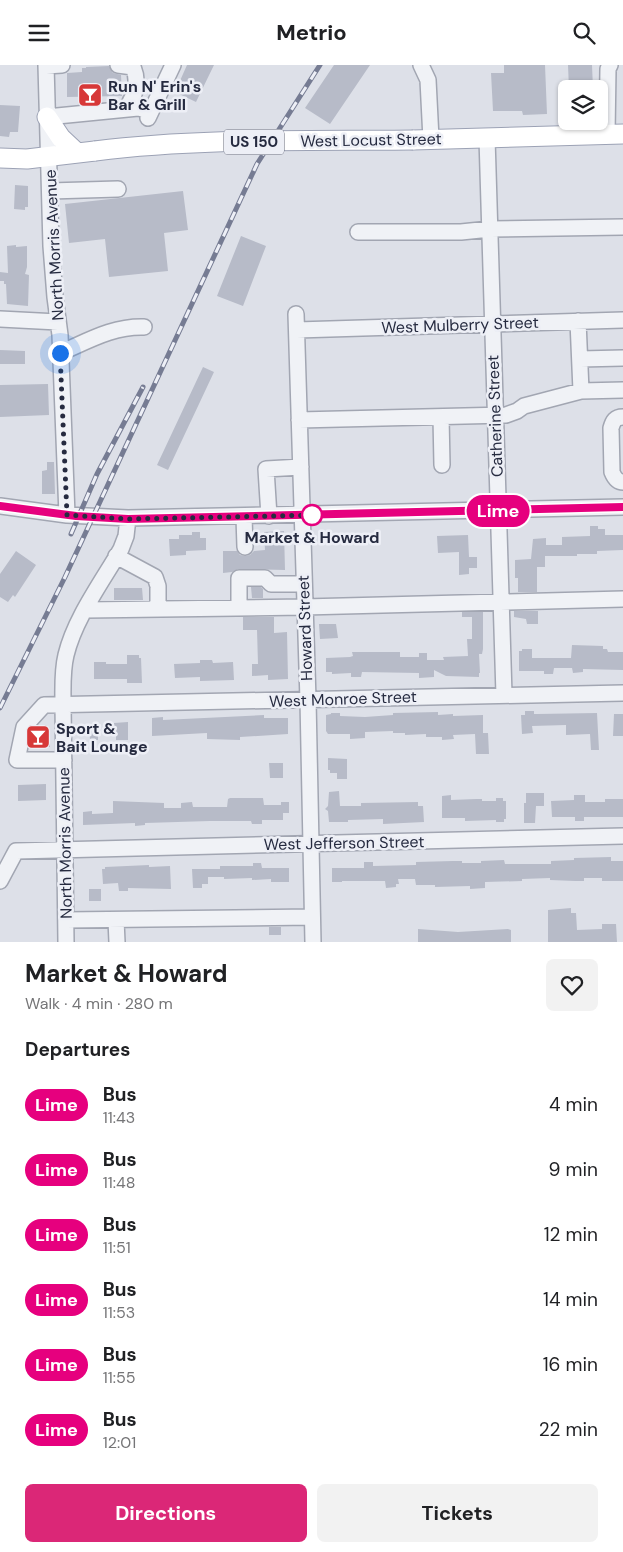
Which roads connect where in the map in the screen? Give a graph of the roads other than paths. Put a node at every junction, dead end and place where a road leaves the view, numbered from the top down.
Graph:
1 (46, 65) edge
2 (62, 65) edge
3 (118, 65) edge
4 (173, 65) edge
5 (422, 65) edge
6 (610, 65) edge
7 (129, 109) junction
8 (48, 117) junction
9 (615, 134) edge
10 (487, 137) junction
11 (422, 139) junction
12 (86, 152) junction
13 (49, 157) junction
14 (0, 158) edge
15 (118, 189) dead end
16 (50, 191) junction
17 (623, 227) edge
18 (490, 229) junction
19 (358, 232) dead end
20 (296, 314) dead end
21 (0, 319) edge
22 (578, 321) junction
23 (623, 321) edge
24 (58, 322) junction
25 (492, 324) junction
26 (144, 327) dead end
27 (297, 330) junction
28 (60, 353) junction
29 (623, 358) edge
30 (580, 359) junction
31 (623, 390) edge
32 (581, 391) junction
33 (495, 416) junction
34 (441, 417) junction
35 (623, 417) edge
36 (299, 420) junction
37 (442, 465) dead end
38 (301, 467) junction
39 (623, 482) edge
40 (0, 506) edge
41 (623, 507) edge
42 (497, 511) junction
43 (67, 515) junction
44 (302, 515) junction
45 (269, 516) junction
46 (244, 517) junction
47 (128, 519) junction
48 (245, 547) dead end
49 (116, 557) junction
50 (304, 584) junction
51 (623, 599) edge
52 (501, 602) junction
53 (304, 607) junction
54 (239, 608) junction
55 (158, 609) junction
56 (86, 610) junction
57 (623, 693) edge
58 (504, 695) junction
59 (308, 700) junction
60 (63, 705) junction
61 (64, 760) junction
62 (623, 837) edge
63 (311, 844) junction
64 (66, 849) junction
65 (0, 881) edge
66 (312, 917) junction
67 (66, 920) junction
68 (116, 920) junction
69 (66, 942) edge
70 (117, 942) edge
71 (313, 942) edge

1 - 2 street
1 - 8 street, North Morris Avenue
3 - 7 street
4 - 7 street
5 - 11 street
6 - 9 street
7 - 8 street
8 - 12 main road
8 - 13 street, North Morris Avenue
9 - 10 main road, West Locust Street / US 150
10 - 11 main road, West Locust Street / US 150
10 - 18 street, Catherine Street
11 - 12 main road, West Locust Street / US 150, bridge
12 - 13 main road, West Locust Street / US 150
13 - 14 main road, West Locust Street / US 150
13 - 16 street, North Morris Avenue
15 - 16 street
16 - 24 street, North Morris Avenue
17 - 18 street
18 - 19 street
18 - 25 street, Catherine Street
20 - 27 street, Howard Street
21 - 24 street
22 - 23 street, West Mulberry Street
22 - 25 street, West Mulberry Street
22 - 30 street
24 - 28 street, North Morris Avenue
25 - 27 street, West Mulberry Street
25 - 33 street, Catherine Street
26 - 28 street
27 - 36 street, Howard Street
28 - 43 street, North Morris Avenue
29 - 30 street
30 - 32 street
31 - 32 street
32 - 33 street
33 - 34 street
33 - 42 street, Catherine Street
34 - 36 street
34 - 37 street
35 - 39 street
36 - 38 street, Howard Street
38 - 44 street, Howard Street
38 - 45 street
40 - 43 street
41 - 42 street
42 - 44 street
42 - 52 street, Catherine Street
43 - 47 street
44 - 45 street
44 - 50 street, Howard Street
45 - 46 street
46 - 47 street
46 - 48 street
47 - 49 street, North Morris Avenue
49 - 55 street
49 - 56 street, North Morris Avenue
50 - 53 street, Howard Street
50 - 54 street
51 - 52 street
52 - 53 street
52 - 58 street, Catherine Street
53 - 54 street
53 - 59 street, Howard Street
54 - 55 street
55 - 56 street
56 - 60 street, North Morris Avenue
57 - 58 street, West Monroe Street
58 - 59 street, West Monroe Street
59 - 60 street, West Monroe Street
59 - 63 street, Howard Street
60 - 61 street, North Morris Avenue
60 - 61 street, West Monroe Street
61 - 64 street, North Morris Avenue
62 - 63 street, West Jefferson Street
63 - 64 street, West Jefferson Street
63 - 66 street, Howard Street
64 - 65 street, West Jefferson Street
64 - 67 street, North Morris Avenue
66 - 68 street
66 - 71 street, Howard Street
67 - 68 street
67 - 69 street, North Morris Avenue
68 - 70 street

